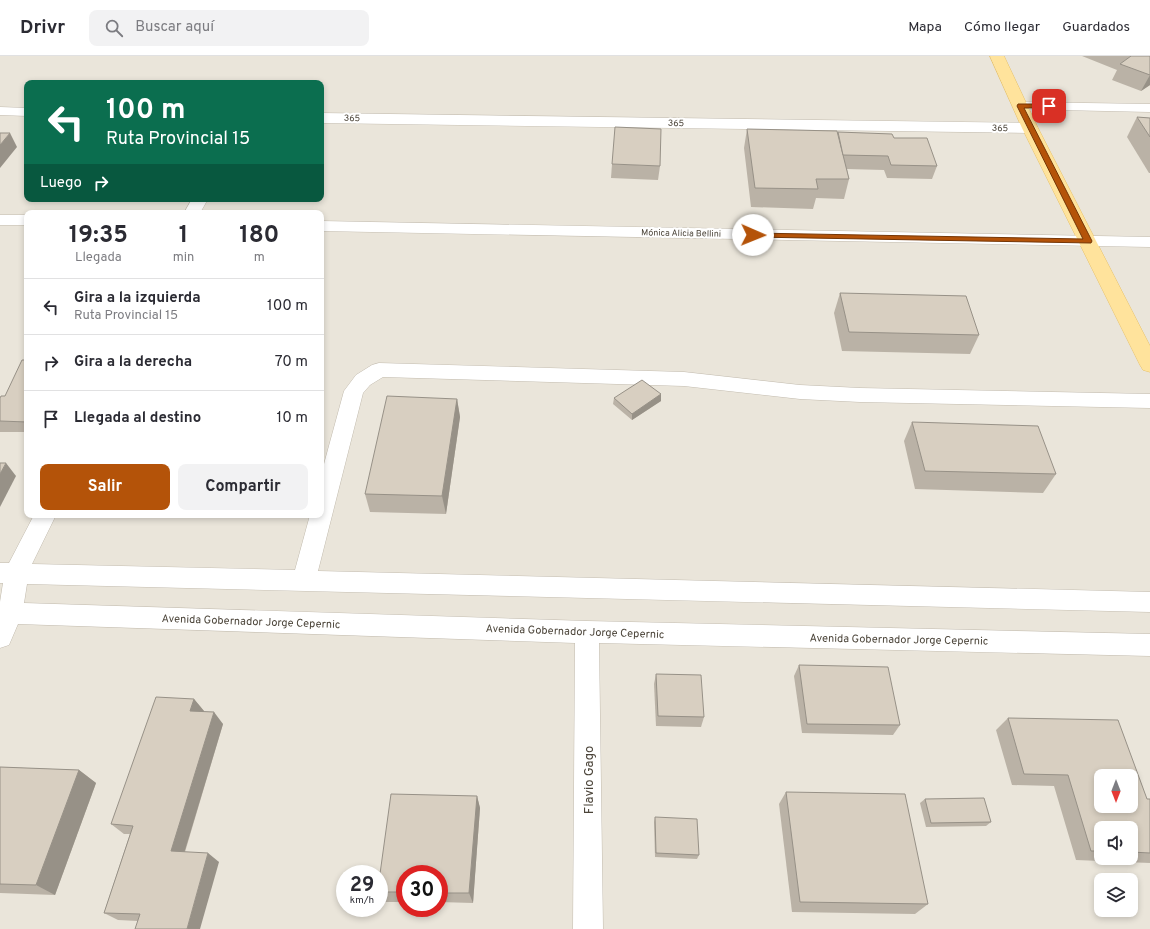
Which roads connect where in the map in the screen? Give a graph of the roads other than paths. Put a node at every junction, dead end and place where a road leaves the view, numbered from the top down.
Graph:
1 (997, 56) edge
2 (1020, 106) junction
3 (1150, 108) edge
4 (0, 111) edge
5 (24, 112) edge
6 (324, 118) edge
7 (1030, 128) junction
8 (0, 220) edge
9 (24, 220) edge
10 (324, 226) edge
11 (1088, 241) junction
12 (1150, 242) edge
13 (1150, 365) edge
14 (1150, 401) edge
15 (324, 504) edge
16 (43, 518) edge
17 (320, 518) edge
18 (8, 573) edge
19 (304, 580) junction
20 (1150, 602) edge
21 (6, 613) edge
22 (587, 632) junction
23 (0, 637) edge
24 (1150, 645) edge
25 (588, 929) edge

1 - 2 main road
2 - 3 street
2 - 7 main road
4 - 5 street
6 - 7 street, 365
7 - 11 main road
8 - 9 street
10 - 11 street, Mónica Alicia Bellini
11 - 12 street, Mónica Alicia Bellini
11 - 13 main road
14 - 15 street
16 - 18 street
17 - 19 street
18 - 19 street
18 - 21 street
19 - 20 street
21 - 22 street, Avenida Gobernador Jorge Cepernic
21 - 23 street
22 - 24 street, Avenida Gobernador Jorge Cepernic
22 - 25 street, Flavio Gago

